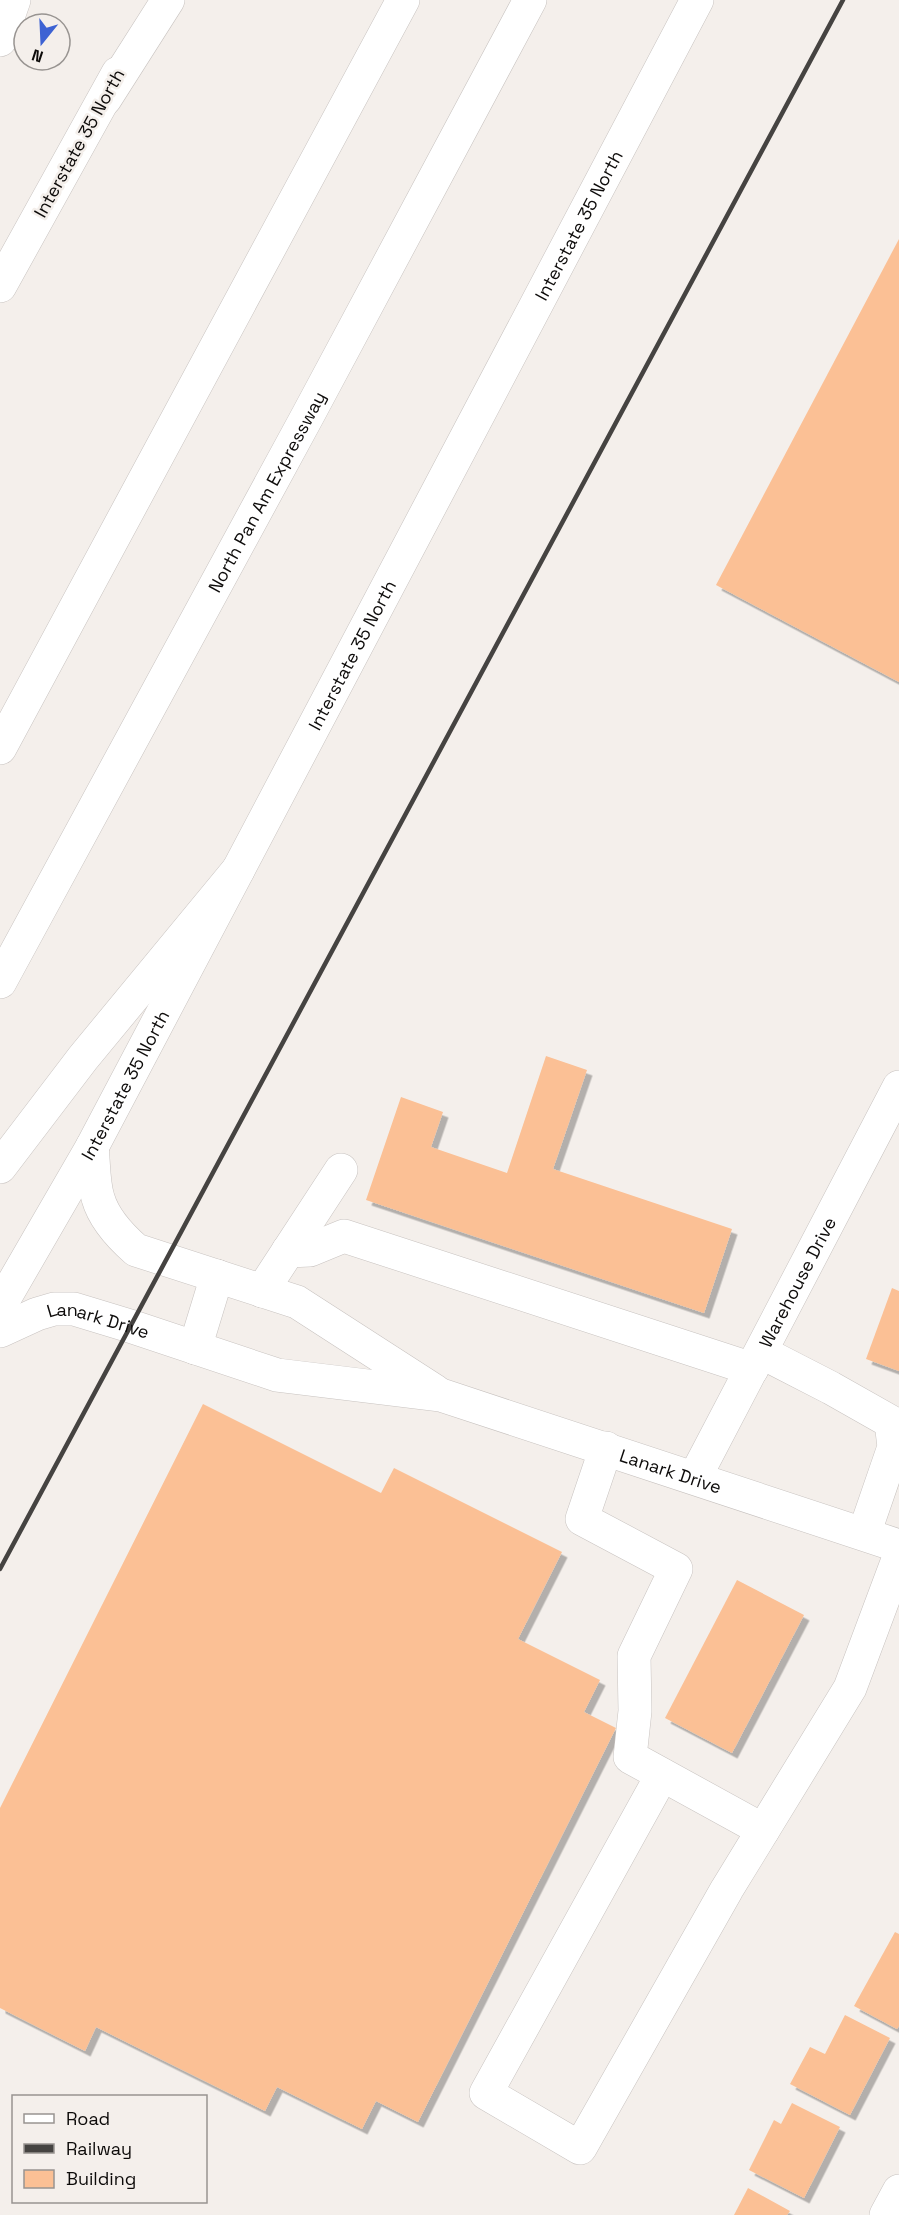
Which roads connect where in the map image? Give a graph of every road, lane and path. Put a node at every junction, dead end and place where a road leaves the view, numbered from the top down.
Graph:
1 (14, 0) edge
2 (157, 0) edge
3 (168, 0) edge
4 (403, 0) edge
5 (530, 0) edge
6 (697, 0) edge
7 (0, 40) edge
8 (105, 99) junction
9 (3, 274) edge
10 (0, 748) edge
11 (238, 870) junction
12 (0, 982) edge
13 (899, 1087) edge
14 (92, 1147) junction
15 (0, 1167) edge
16 (341, 1170) dead end
17 (288, 1251) junction
18 (217, 1276) junction
19 (262, 1291) junction
20 (0, 1306) edge
21 (0, 1331) edge
22 (195, 1348) junction
23 (756, 1361) junction
24 (441, 1395) junction
25 (606, 1448) junction
26 (696, 1477) junction
27 (864, 1534) junction
28 (899, 1546) edge
29 (899, 1557) edge
30 (662, 1775) junction
31 (763, 1830) junction
32 (899, 2191) edge
33 (886, 2215) edge

1 - 7 main road
2 - 8 main road, Interstate 35 North
3 - 8 main road
4 - 10 main road
5 - 12 main road, North Pan Am Expressway
6 - 11 main road, Interstate 35 North
8 - 9 main road, Interstate 35 North
11 - 14 main road, Interstate 35 North
11 - 15 main road
13 - 23 main road, Warehouse Drive
14 - 18 main road, Lanark Drive
14 - 20 main road, Interstate 35 North
16 - 17 main road
17 - 19 main road
17 - 23 main road
18 - 19 main road, Lanark Drive
18 - 22 main road
19 - 24 main road, Lanark Drive
21 - 22 main road, Lanark Drive
22 - 24 main road, Lanark Drive
23 - 26 main road, Warehouse Drive
23 - 27 main road
24 - 25 main road, Lanark Drive
25 - 26 main road, Lanark Drive
25 - 30 main road
26 - 27 main road, Lanark Drive
27 - 28 main road, Lanark Drive
29 - 31 main road
30 - 31 main road
30 - 31 main road
32 - 33 main road

